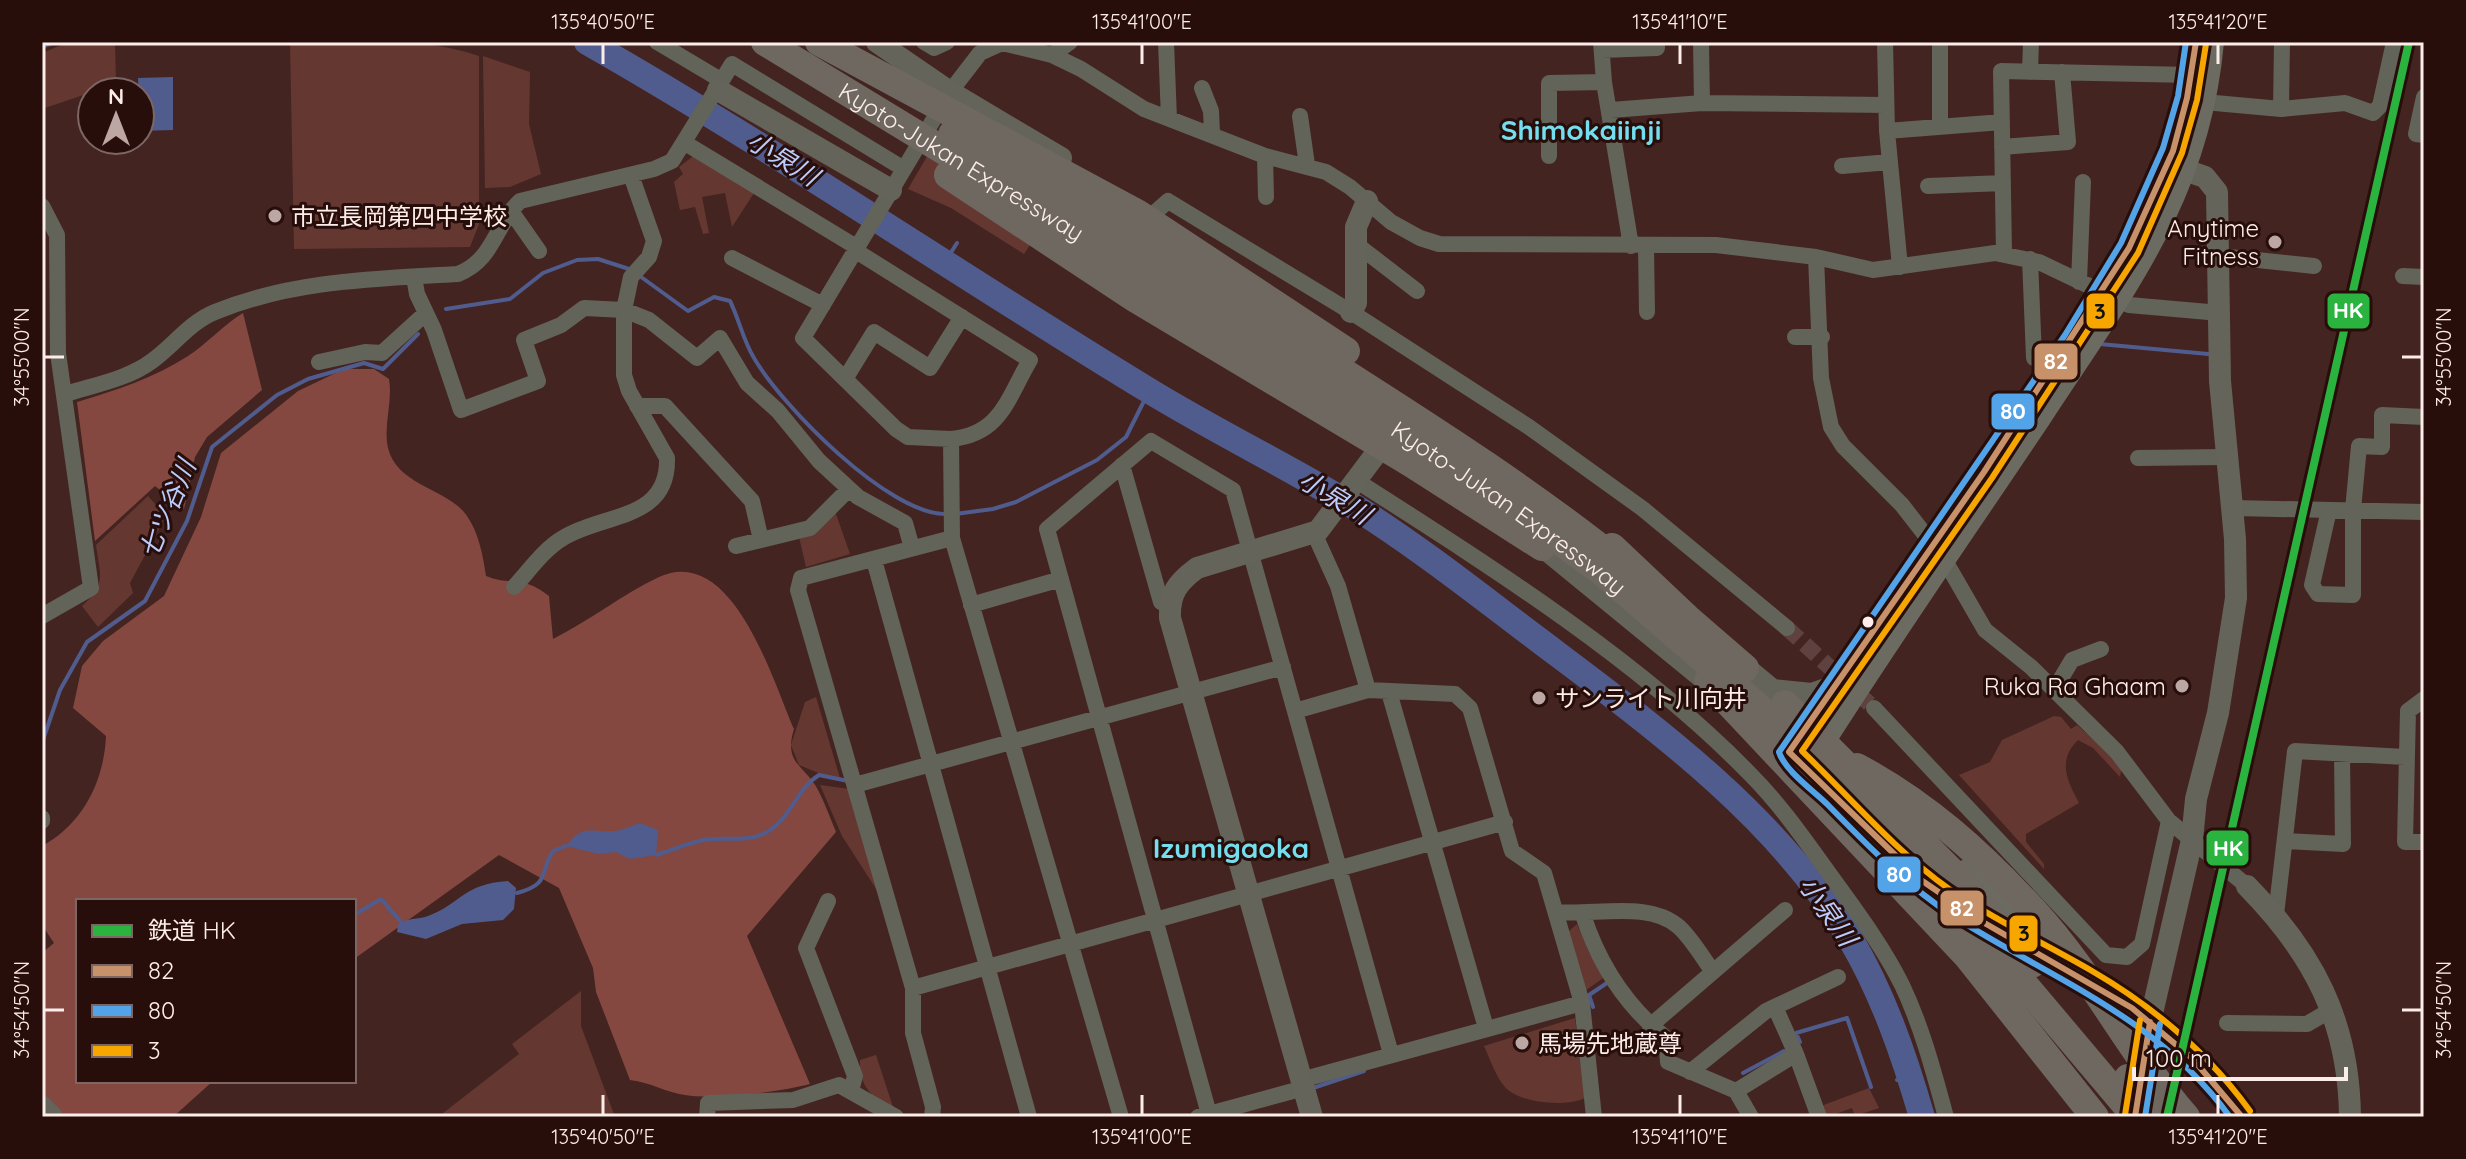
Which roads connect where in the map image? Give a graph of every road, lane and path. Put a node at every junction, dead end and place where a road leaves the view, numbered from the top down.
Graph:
1 (657, 42) edge
2 (765, 42) edge
3 (801, 42) edge
4 (819, 42) edge
5 (877, 42) edge
6 (924, 42) edge
7 (947, 42) edge
8 (1070, 42) edge
9 (1166, 42) edge
10 (1657, 42) edge
11 (1701, 42) edge
12 (1885, 42) edge
13 (1940, 42) edge
14 (2031, 42) edge
15 (2196, 42) edge
16 (2212, 42) edge
17 (2282, 42) edge
18 (2394, 42) edge
19 (1002, 43) edge
20 (978, 45) edge
21 (1602, 46) edge
22 (1052, 55) junction
23 (2030, 72) junction
24 (2062, 72) junction
25 (2192, 75) junction
26 (1604, 82) junction
27 (836, 86) junction
28 (716, 87) junction
29 (1202, 88) dead end
30 (950, 92) junction
31 (2424, 97) edge
32 (2204, 102) junction
33 (1702, 103) junction
34 (1886, 105) junction
35 (2281, 109) junction
36 (1611, 110) junction
37 (1300, 116) dead end
38 (1169, 119) junction
39 (2002, 122) junction
40 (1940, 127) junction
41 (1887, 131) junction
42 (1212, 133) junction
43 (2424, 135) edge
44 (687, 140) junction
45 (2002, 147) junction
46 (1265, 156) junction
47 (1549, 156) dead end
48 (1890, 162) junction
49 (1307, 165) junction
50 (1842, 166) dead end
51 (2178, 167) junction
52 (904, 169) junction
53 (631, 175) junction
54 (2083, 182) dead end
55 (2003, 183) junction
56 (1928, 186) dead end
57 (889, 194) junction
58 (1266, 197) dead end
59 (1367, 201) junction
60 (42, 206) edge
61 (511, 211) junction
62 (1150, 217) junction
63 (1356, 244) junction
64 (1638, 246) junction
65 (858, 247) junction
66 (539, 251) dead end
67 (2004, 254) junction
68 (2220, 256) junction
69 (1816, 257) junction
70 (732, 258) dead end
71 (2030, 259) junction
72 (2314, 266) dead end
73 (1900, 267) junction
74 (2423, 273) edge
75 (2403, 276) dead end
76 (414, 277) junction
77 (50, 279) edge
78 (2079, 282) junction
79 (1417, 291) dead end
80 (2110, 298) junction
81 (823, 305) junction
82 (624, 310) junction
83 (1351, 312) junction
84 (1647, 312) dead end
85 (2220, 313) junction
86 (962, 317) junction
87 (429, 320) junction
88 (1795, 337) dead end
89 (1822, 337) junction
90 (58, 353) junction
91 (2034, 358) dead end
92 (42, 361) edge
93 (319, 362) dead end
94 (845, 379) junction
95 (66, 394) junction
96 (637, 406) junction
97 (2424, 417) edge
98 (1402, 418) junction
99 (951, 439) junction
100 (1431, 441) junction
101 (2225, 457) junction
102 (2138, 458) dead end
103 (1122, 465) junction
104 (1356, 482) junction
105 (849, 489) junction
106 (2233, 508) junction
107 (2329, 510) junction
108 (2353, 510) junction
109 (2424, 512) edge
110 (1319, 529) junction
111 (951, 531) junction
112 (761, 540) junction
113 (736, 546) dead end
114 (1542, 547) junction
115 (912, 548) junction
116 (1939, 552) junction
117 (1251, 553) junction
118 (874, 560) junction
119 (1061, 579) junction
120 (514, 587) dead end
121 (971, 605) junction
122 (1170, 607) junction
123 (42, 616) edge
124 (1685, 616) junction
125 (1787, 628) tunnel mouth
126 (2101, 649) dead end
127 (1283, 667) junction
128 (1708, 681) junction
129 (1835, 686) junction
130 (1368, 690) junction
131 (1772, 690) junction
132 (2054, 690) junction
133 (1191, 692) junction
134 (1389, 692) junction
135 (2424, 699) edge
136 (1874, 708) tunnel mouth
137 (1295, 711) junction
138 (1099, 718) junction
139 (1807, 738) junction
140 (1011, 742) junction
141 (2342, 754) junction
142 (2405, 757) junction
143 (931, 764) junction
144 (1857, 767) junction
145 (855, 785) junction
146 (2169, 821) junction
147 (1505, 822) junction
148 (2192, 840) junction
149 (2285, 841) junction
150 (2424, 842) edge
151 (1432, 843) junction
152 (1339, 869) junction
153 (1921, 880) dead end
154 (2247, 886) joint
155 (1248, 894) junction
156 (828, 901) dead end
157 (1785, 910) dead end
158 (1556, 912) junction
159 (1583, 915) junction
160 (2276, 915) junction
161 (1155, 920) junction
162 (2008, 939) dead end
163 (1070, 944) junction
164 (987, 967) junction
165 (1713, 972) junction
166 (1838, 977) dead end
167 (2087, 980) junction
168 (913, 988) junction
169 (1582, 1003) junction
170 (1775, 1007) junction
171 (2331, 1010) junction
172 (2031, 1018) junction
173 (2227, 1023) dead end
174 (1650, 1026) junction
175 (1486, 1028) junction
176 (2139, 1030) junction
177 (1391, 1054) junction
178 (1796, 1054) junction
179 (1690, 1072) junction
180 (1302, 1084) junction
181 (851, 1091) junction
182 (1736, 1091) junction
183 (42, 1107) edge
184 (2088, 1112) edge
185 (1204, 1115) edge
186 (52, 1117) edge
187 (707, 1117) edge
188 (896, 1117) edge
189 (932, 1117) edge
190 (1029, 1117) edge
191 (1121, 1117) edge
192 (1312, 1117) edge
193 (1594, 1117) edge
194 (1751, 1117) edge
195 (1819, 1117) edge
196 (1946, 1117) edge
197 (2136, 1117) edge
198 (2161, 1117) edge
199 (2186, 1117) edge
200 (2203, 1117) edge
201 (2242, 1117) edge
202 (2350, 1117) edge

1 - 28 street
2 - 27 highway, Kyoto-Jukan Expressway, bridge
3 - 198 highway, Kyoto-Jukan Expressway, bridge
4 - 124 highway, bridge
5 - 30 street
6 - 7 street
8 - 22 street
9 - 38 street
10 - 21 street
11 - 33 street
12 - 34 street
13 - 40 street
14 - 23 street
15 - 25 main road
16 - 32 main road
17 - 35 street
18 - 35 street
19 - 20 street
19 - 22 street
20 - 30 street
21 - 26 street
22 - 38 street
23 - 24 street
23 - 39 street
24 - 25 street
24 - 45 street
25 - 51 main road
26 - 36 street
26 - 47 street
27 - 114 highway, bridge
27 - 197 highway, Kyoto-Jukan Expressway, bridge
28 - 44 street
28 - 52 street
28 - 57 street
29 - 42 street
30 - 52 street
30 - 62 street
31 - 43 street
32 - 35 street
32 - 51 main road
33 - 34 street
33 - 36 street
34 - 41 street
36 - 64 street
37 - 49 street
38 - 42 street
39 - 40 street
39 - 45 street
40 - 41 street
41 - 48 street
42 - 46 street
44 - 53 street
44 - 65 street
45 - 55 street
46 - 49 street
46 - 58 street
48 - 50 street
48 - 73 street
49 - 59 street
51 - 68 street
51 - 80 main road
52 - 57 street
53 - 61 street
53 - 82 street
54 - 78 street
55 - 56 street
55 - 67 street
57 - 65 street
59 - 63 street
59 - 64 street
60 - 77 street
61 - 66 street
61 - 76 street
62 - 83 street
62 - 98 street
63 - 79 street
63 - 83 street
64 - 69 street
64 - 84 street
65 - 81 street
65 - 86 street
67 - 71 street
67 - 73 street
68 - 72 street
68 - 85 street
69 - 73 street
69 - 89 street
70 - 81 street
71 - 78 street
71 - 91 street
74 - 75 street
76 - 87 street
76 - 95 street
77 - 90 street
78 - 80 street
80 - 85 street
80 - 116 main road
81 - 94 street
82 - 87 street
82 - 96 street
82 - 105 street
83 - 125 street
85 - 101 street
86 - 94 street
86 - 99 street
87 - 93 street
88 - 89 street
89 - 116 street
90 - 92 street
90 - 95 street
94 - 99 street
95 - 123 street
96 - 112 street
96 - 120 street
97 - 108 street
98 - 100 street
98 - 104 street
99 - 111 street
100 - 114 street
100 - 124 street
101 - 102 street
101 - 106 street
103 - 117 street
103 - 119 street
103 - 122 street
104 - 110 street
104 - 196 street
105 - 112 street
105 - 115 street
106 - 107 street
106 - 148 street
107 - 108 street
107 - 108 street
108 - 109 street
110 - 117 street
110 - 130 street
111 - 115 street
111 - 121 street
112 - 113 street
114 - 128 street
115 - 118 street
116 - 129 main road
116 - 132 street
116 - 139 main road
117 - 122 street
117 - 127 street
118 - 143 street
118 - 145 street
119 - 121 street
119 - 138 street
121 - 140 street
122 - 133 street
124 - 131 street
126 - 132 street
127 - 133 street
127 - 137 street
128 - 139 street
128 - 172 highway
129 - 131 street
129 - 139 main road
130 - 134 street
130 - 137 street
131 - 139 street
132 - 146 street
133 - 138 street
133 - 155 street
134 - 147 street
134 - 151 street
135 - 142 street
136 - 146 street
137 - 152 street
138 - 140 street
138 - 161 street
139 - 144 main road
139 - 153 main road
139 - 172 highway
140 - 143 street
140 - 163 street
141 - 142 street
141 - 149 street
141 - 149 street
142 - 150 street
143 - 145 street
143 - 164 street
144 - 167 main road
144 - 176 highway, bridge
145 - 168 street
146 - 148 street
147 - 151 street
147 - 158 street
148 - 154 street
148 - 176 street
149 - 160 street
151 - 152 street
151 - 175 street
152 - 155 street
152 - 177 street
154 - 160 street
155 - 161 street
155 - 180 street
156 - 181 street
157 - 165 street
158 - 159 street
158 - 169 street
159 - 165 street
159 - 174 street
160 - 171 street
161 - 163 street
161 - 185 street
162 - 167 main road
163 - 164 street
163 - 191 street
164 - 168 street
164 - 190 street
165 - 174 street
166 - 170 street
167 - 176 main road
168 - 189 street
169 - 175 street
169 - 193 street
170 - 178 street
170 - 179 street
171 - 173 street
171 - 202 street
172 - 184 highway
174 - 179 street
175 - 177 street
176 - 197 street
176 - 199 highway, bridge
176 - 200 highway, bridge
176 - 201 main road
177 - 180 street
178 - 182 street
178 - 195 street
179 - 182 street
180 - 185 street
180 - 192 street
181 - 187 street
181 - 188 street
182 - 194 street
183 - 186 street

